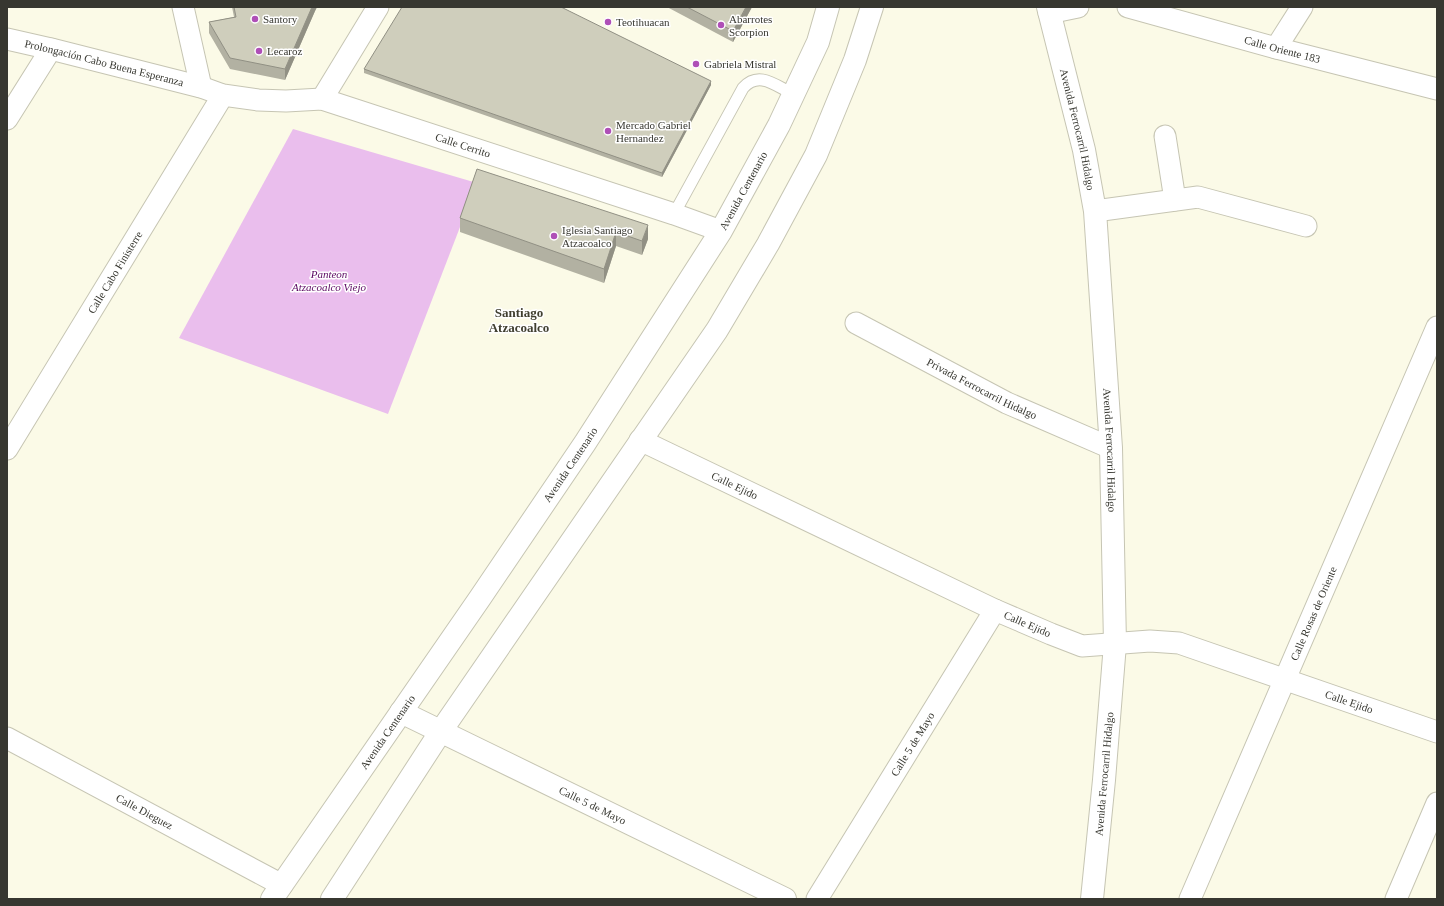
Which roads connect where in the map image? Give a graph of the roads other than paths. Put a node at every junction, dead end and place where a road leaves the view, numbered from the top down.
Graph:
1 (183, 7) edge
2 (378, 7) edge
3 (828, 7) edge
4 (872, 7) edge
5 (1078, 7) edge
6 (1128, 7) edge
7 (1302, 7) edge
8 (1048, 10) edge
9 (7, 39) edge
10 (1276, 48) junction
11 (51, 49) junction
12 (201, 87) junction
13 (1437, 89) edge
14 (793, 94) junction
15 (223, 95) junction
16 (322, 99) junction
17 (7, 119) edge
18 (1165, 136) dead end
19 (1176, 200) junction
20 (1095, 211) junction
21 (674, 214) junction
22 (1306, 226) dead end
23 (721, 231) junction
24 (856, 323) dead end
25 (1437, 327) edge
26 (640, 440) junction
27 (1111, 448) junction
28 (7, 449) edge
29 (995, 610) junction
30 (1115, 644) junction
31 (1286, 680) junction
32 (401, 712) junction
33 (441, 731) junction
34 (1437, 732) edge
35 (7, 738) edge
36 (1437, 804) edge
37 (277, 892) edge
38 (332, 899) edge
39 (785, 899) edge
40 (818, 899) edge
41 (1092, 899) edge
42 (1190, 899) edge
43 (1396, 899) edge

1 - 12 street
2 - 16 street
3 - 14 main road, Avenida Centenario
4 - 26 main road
5 - 8 street
6 - 10 street, Calle Oriente 183
7 - 10 street
8 - 20 main road, Avenida Ferrocarril Hidalgo
9 - 11 street, Prolongación Cabo Buena Esperanza
10 - 13 street, Calle Oriente 183
11 - 12 street, Prolongación Cabo Buena Esperanza
11 - 17 street
12 - 15 street, Calle Cerrito
14 - 21 lane
14 - 23 main road, Avenida Centenario
15 - 16 street, Calle Cerrito
15 - 28 street, Calle Cabo Finisterre
16 - 21 street, Calle Cerrito
18 - 19 street
19 - 20 street
19 - 22 street
20 - 27 main road, Avenida Ferrocarril Hidalgo
21 - 23 street, Calle Cerrito
23 - 32 main road, Avenida Centenario
24 - 27 street, Privada Ferrocarril Hidalgo
25 - 31 street, Calle Rosas de Oriente
26 - 29 street, Calle Ejido
26 - 33 main road
27 - 30 main road, Avenida Ferrocarril Hidalgo
29 - 30 street, Calle Ejido
29 - 40 street, Calle 5 de Mayo
30 - 31 street, Calle Ejido
30 - 41 main road, Avenida Ferrocarril Hidalgo
31 - 34 street, Calle Ejido
31 - 42 street, Calle Rosas de Oriente
32 - 33 main road, Calle 5 de Mayo
32 - 37 main road, Avenida Centenario
33 - 38 main road
33 - 39 main road, Calle 5 de Mayo
35 - 37 street, Calle Dieguez
36 - 43 street

